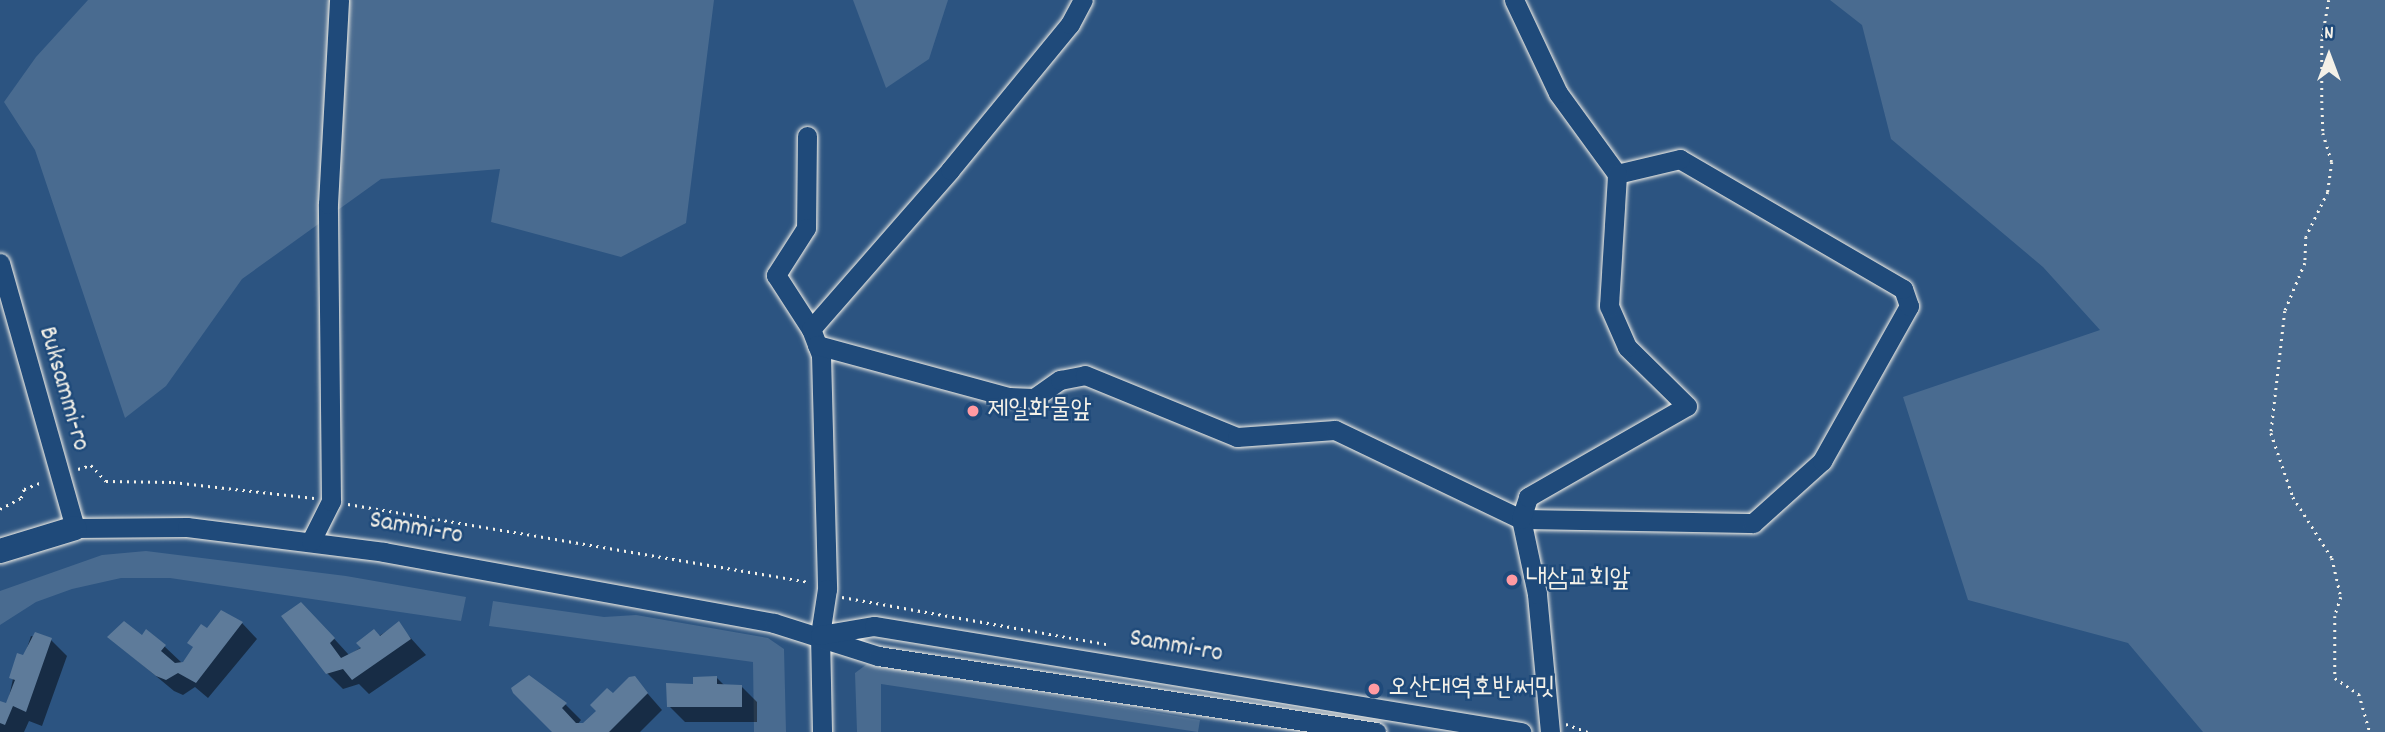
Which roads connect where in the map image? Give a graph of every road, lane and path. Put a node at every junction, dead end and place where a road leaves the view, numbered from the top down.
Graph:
1 (339, 0) edge
2 (1083, 0) edge
3 (1514, 0) edge
4 (2329, 0) edge
5 (807, 136) dead end
6 (1617, 174) junction
7 (0, 263) edge
8 (814, 337) junction
9 (24, 489) dead end
10 (0, 509) edge
11 (1521, 519) junction
12 (75, 528) junction
13 (311, 541) junction
14 (0, 551) edge
15 (820, 635) junction
16 (822, 732) edge
17 (1376, 732) edge
18 (1521, 732) edge
19 (1550, 732) edge
20 (2370, 732) edge

1 - 13 street
2 - 8 street
3 - 6 street
4 - 20 path
5 - 8 street
6 - 11 street
6 - 11 street
7 - 12 street, Buksammi-ro
8 - 11 street
8 - 15 street
9 - 10 path
11 - 19 street
12 - 13 street, Sammi-ro
12 - 14 main road, Sammi-ro
13 - 15 street, Sammi-ro
15 - 16 street
15 - 17 street, Sammi-ro
15 - 18 street, Sammi-ro

